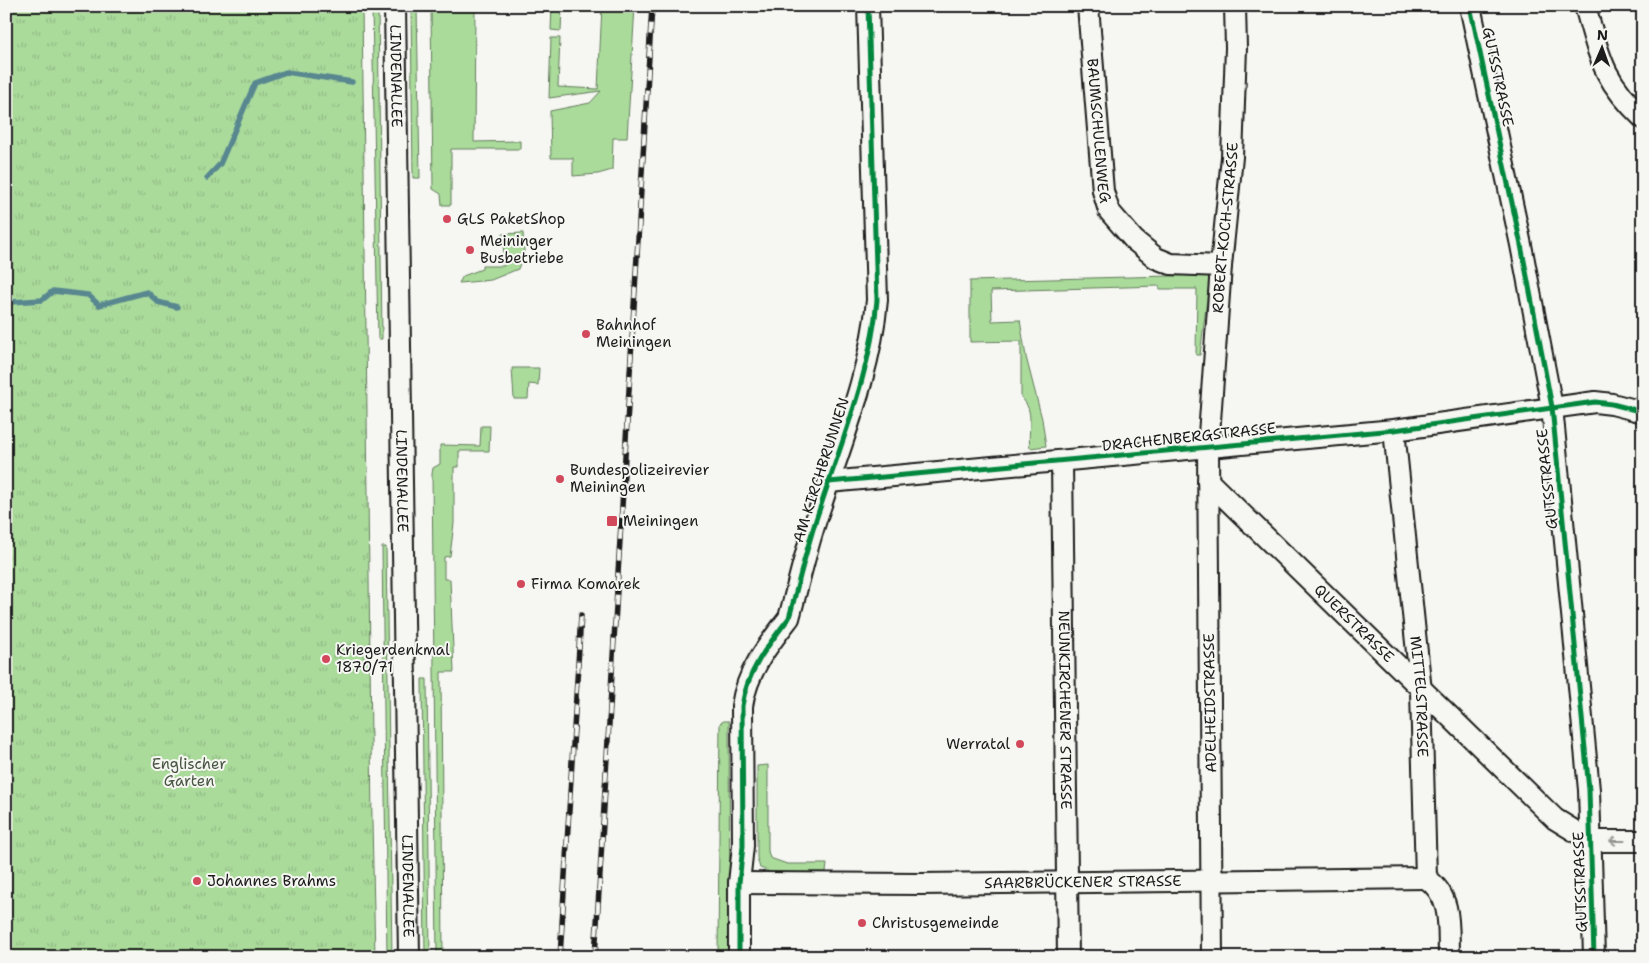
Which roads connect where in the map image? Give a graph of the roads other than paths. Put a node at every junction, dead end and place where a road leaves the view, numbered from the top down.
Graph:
1 (395, 6) edge
2 (868, 6) edge
3 (1088, 6) edge
4 (1235, 6) edge
5 (1470, 6) edge
6 (1585, 6) edge
7 (1643, 118) edge
8 (1221, 266) junction
9 (1552, 408) junction
10 (1643, 412) edge
11 (1394, 430) junction
12 (1208, 448) junction
13 (1062, 462) junction
14 (1208, 481) junction
15 (828, 482) junction
16 (1421, 691) junction
17 (1591, 841) junction
18 (1643, 841) edge
19 (1426, 878) junction
20 (1212, 880) junction
21 (1067, 882) junction
22 (739, 883) junction
23 (409, 957) edge
24 (739, 957) edge
25 (1068, 957) edge
26 (1212, 957) edge
27 (1449, 957) edge
28 (1594, 957) edge

1 - 23 street, LINDENALLEE
2 - 15 street, AM KIRCHBRUNNEN
3 - 8 street, BAUMSCHULENWEG
4 - 8 street, ROBERT-KOCH-STRASSE
5 - 9 street, GUTSSTRASSE
6 - 7 street
8 - 12 street, ROBERT-KOCH-STRASSE
9 - 10 street, DRACHENBERGSTRASSE
9 - 11 street, DRACHENBERGSTRASSE
9 - 17 street, GUTSSTRASSE
11 - 12 street, DRACHENBERGSTRASSE
11 - 16 street, MITTELSTRASSE
12 - 13 street, DRACHENBERGSTRASSE
12 - 14 street, ADELHEIDSTRASSE
13 - 15 street, DRACHENBERGSTRASSE
13 - 21 street, NEUNKIRCHENER STRASSE
14 - 16 street, QUERSTRASSE
14 - 20 street, ADELHEIDSTRASSE
15 - 22 street, AM KIRCHBRUNNEN
16 - 17 street, QUERSTRASSE
16 - 19 street, MITTELSTRASSE
18 -> 17 street
17 - 28 street, GUTSSTRASSE
19 - 20 street, SAARBRÜCKENER STRASSE
19 - 27 street
20 - 21 street, SAARBRÜCKENER STRASSE
20 - 26 street, ADELHEIDSTRASSE
21 - 22 street, SAARBRÜCKENER STRASSE
21 - 25 street, NEUNKIRCHENER STRASSE
22 - 24 street, AM KIRCHBRUNNEN

